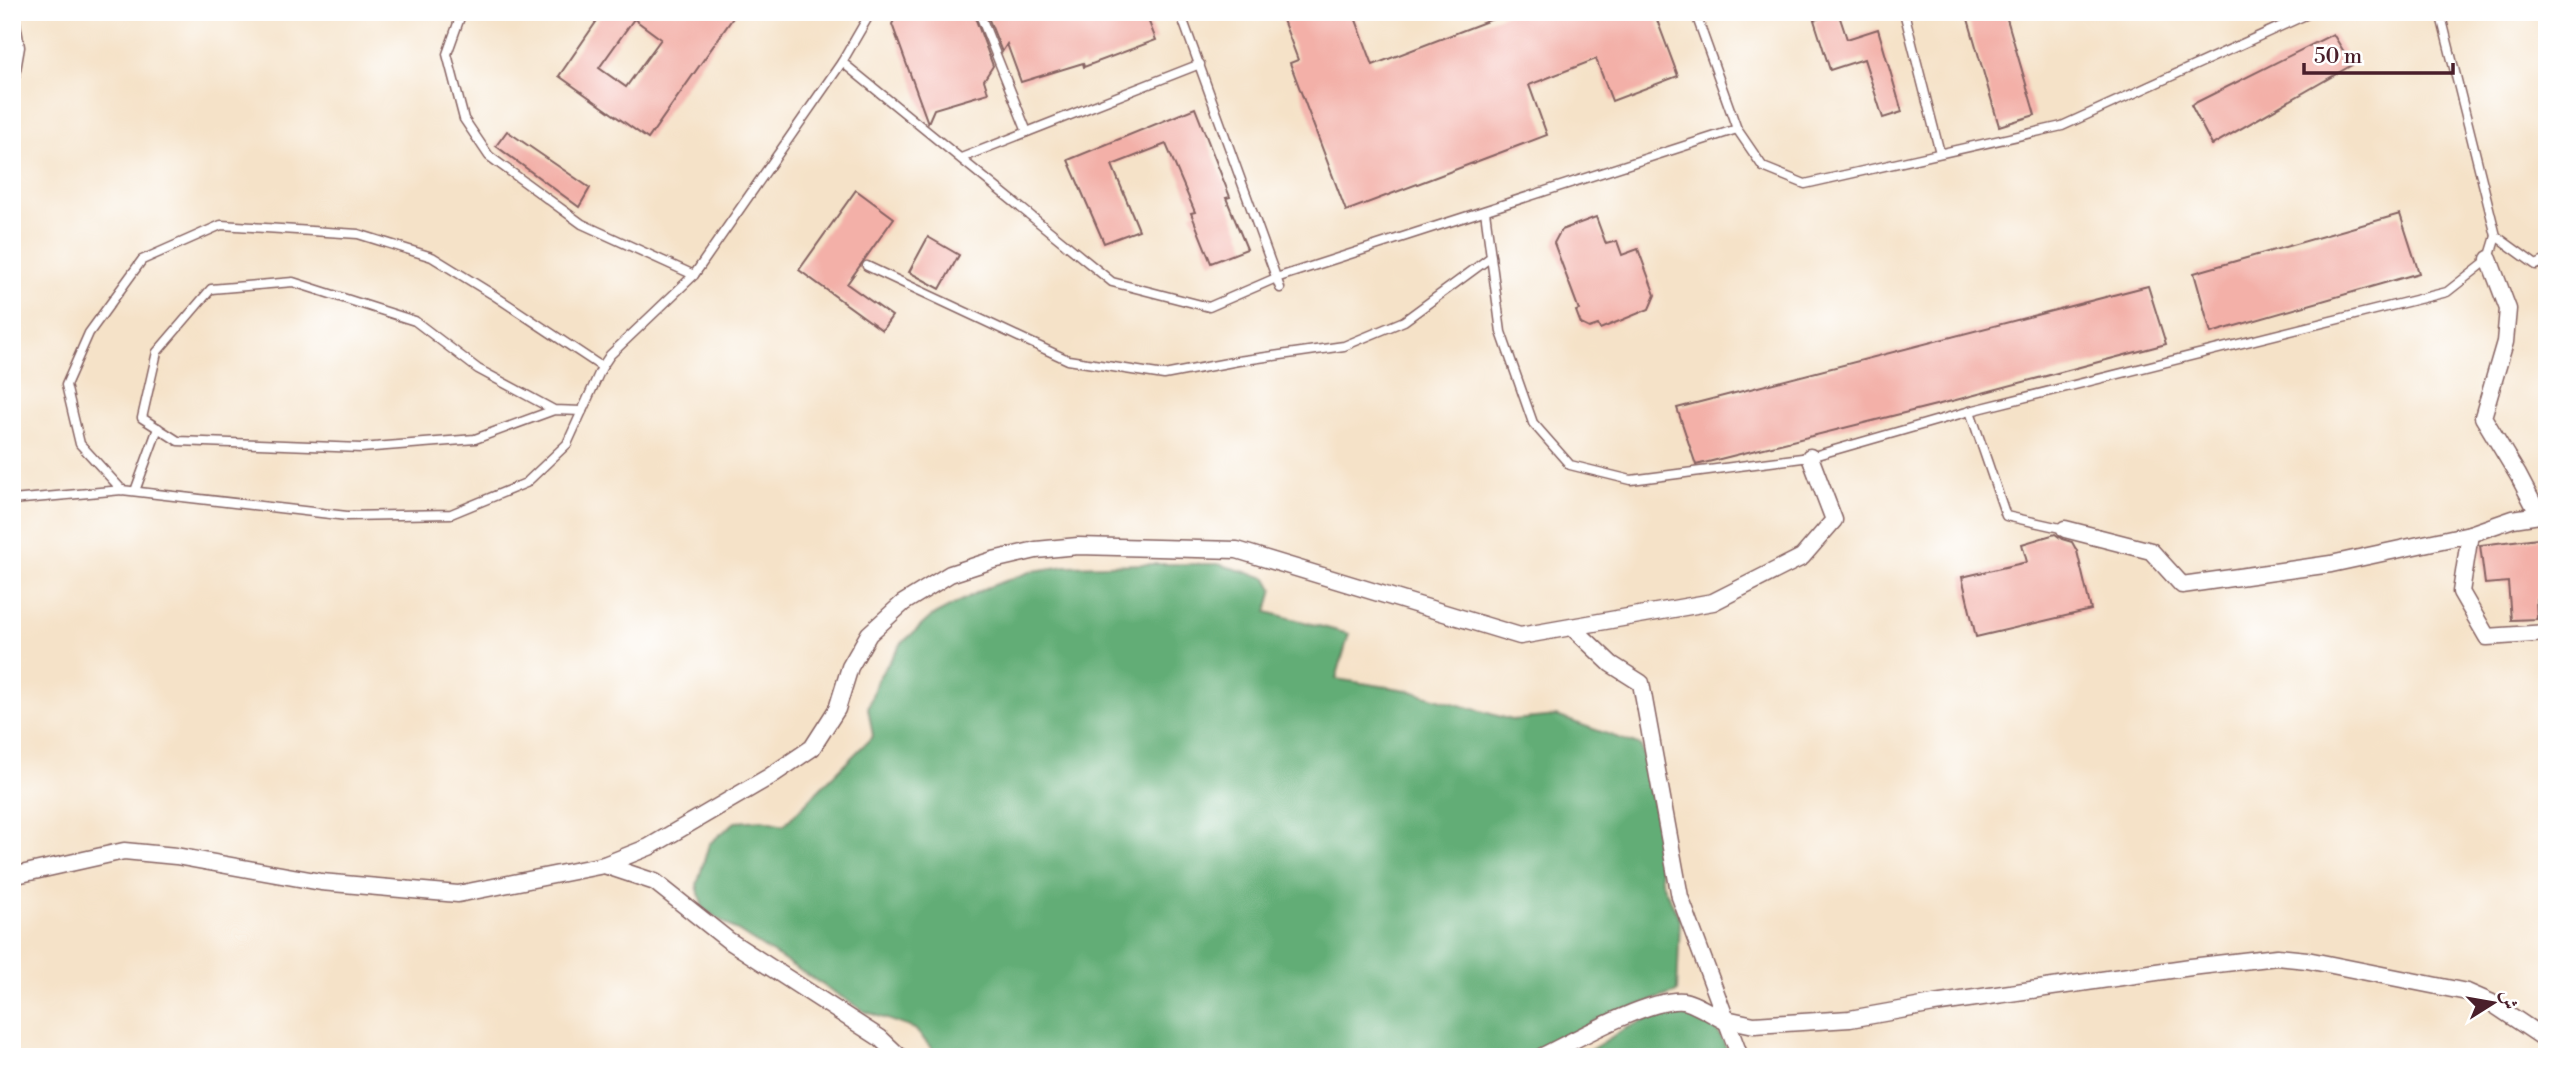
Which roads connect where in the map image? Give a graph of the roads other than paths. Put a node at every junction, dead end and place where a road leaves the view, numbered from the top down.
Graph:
1 (14, 12) edge
2 (462, 12) edge
3 (871, 12) edge
4 (979, 12) edge
5 (1180, 12) edge
6 (1695, 12) edge
7 (1904, 12) edge
8 (2312, 12) edge
9 (2440, 12) edge
10 (842, 62) junction
11 (1200, 64) junction
12 (12, 93) edge
13 (1737, 129) junction
14 (1027, 132) junction
15 (1940, 153) junction
16 (961, 158) junction
17 (1485, 211) junction
18 (2496, 236) junction
19 (1491, 257) junction
20 (2489, 259) junction
21 (2547, 260) edge
22 (867, 266) dead end
23 (694, 275) junction
24 (1276, 278) junction
25 (1280, 288) dead end
26 (602, 367) junction
27 (554, 410) junction
28 (582, 411) junction
29 (1970, 411) junction
30 (158, 428) junction
31 (1810, 457) junction
32 (122, 489) junction
33 (135, 491) junction
34 (12, 500) edge
35 (2543, 515) edge
36 (2065, 528) joint
37 (2470, 534) junction
38 (1572, 626) junction
39 (2547, 633) edge
40 (604, 865) junction
41 (12, 876) edge
42 (1726, 1021) junction
43 (2547, 1040) edge
44 (900, 1057) edge
45 (1541, 1057) edge
46 (1740, 1057) edge

1 - 12 lane
2 - 23 lane
3 - 10 lane
4 - 14 lane
5 - 11 lane
6 - 13 lane
7 - 15 lane
8 - 15 lane
9 - 18 lane
10 - 16 lane
10 - 23 lane
11 - 14 lane
11 - 24 lane
13 - 15 lane
13 - 17 lane
14 - 16 lane
16 - 24 lane
17 - 19 lane
17 - 24 lane
18 - 20 lane
18 - 21 lane
19 - 22 lane
19 - 31 lane
20 - 29 lane
20 - 35 street
23 - 26 lane
24 - 25 lane
26 - 28 lane
26 - 32 lane
27 - 28 lane
27 - 30 lane
27 - 30 lane
28 - 33 lane
29 - 31 lane
29 - 36 lane
30 - 33 lane
31 - 38 street
32 - 33 lane
32 - 34 lane
35 - 37 street
36 - 37 street
37 - 39 street
38 - 40 street
38 - 42 street
40 - 41 street
40 - 44 street
42 - 43 street
42 - 45 street
42 - 46 street

